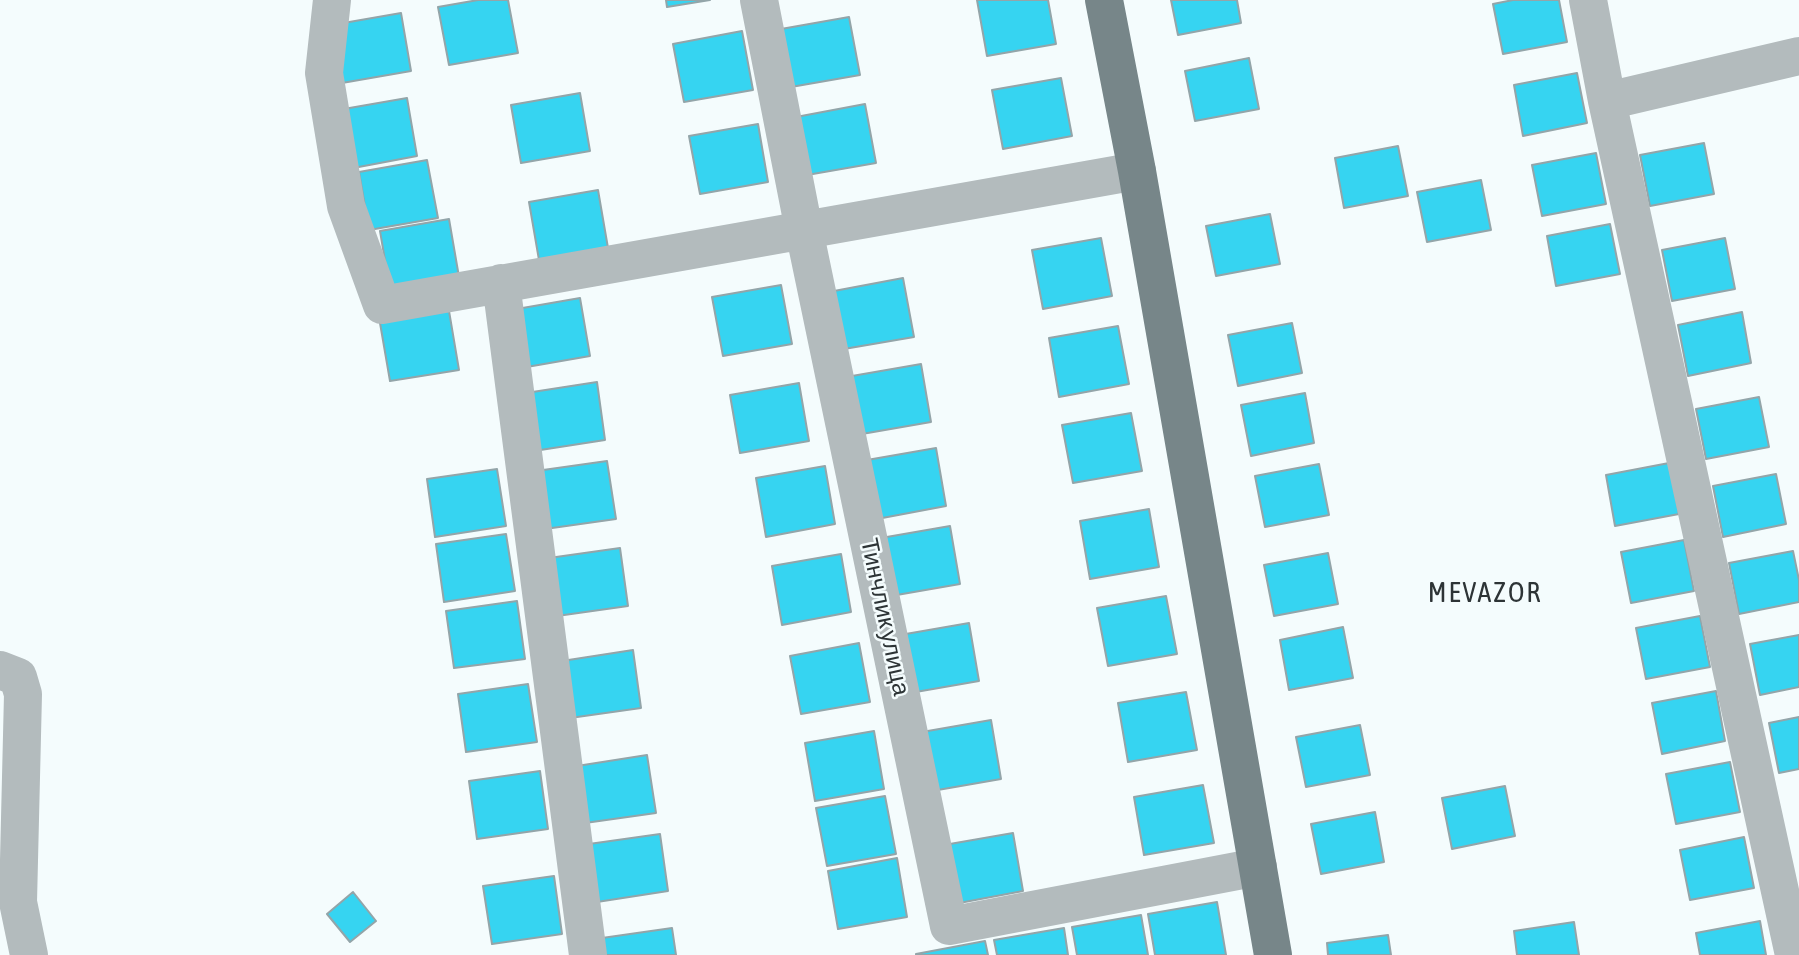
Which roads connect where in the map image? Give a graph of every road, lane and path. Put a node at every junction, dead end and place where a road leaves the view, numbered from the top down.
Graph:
1 (332, 0) edge
2 (759, 0) edge
3 (1104, 0) edge
4 (1588, 0) edge
5 (1799, 57) edge
6 (1607, 101) junction
7 (1137, 172) junction
8 (804, 230) junction
9 (501, 283) junction
10 (0, 670) edge
11 (1258, 867) junction
12 (29, 955) edge
13 (588, 955) edge
14 (1273, 955) edge
15 (1794, 955) edge

1 - 9 street
2 - 8 street, Тинчлик улица
3 - 7 main road
4 - 6 street
5 - 6 street
6 - 15 street
7 - 8 street
7 - 11 main road
8 - 9 street
8 - 11 street, Тинчлик улица
9 - 13 street
10 - 12 street
11 - 14 main road

